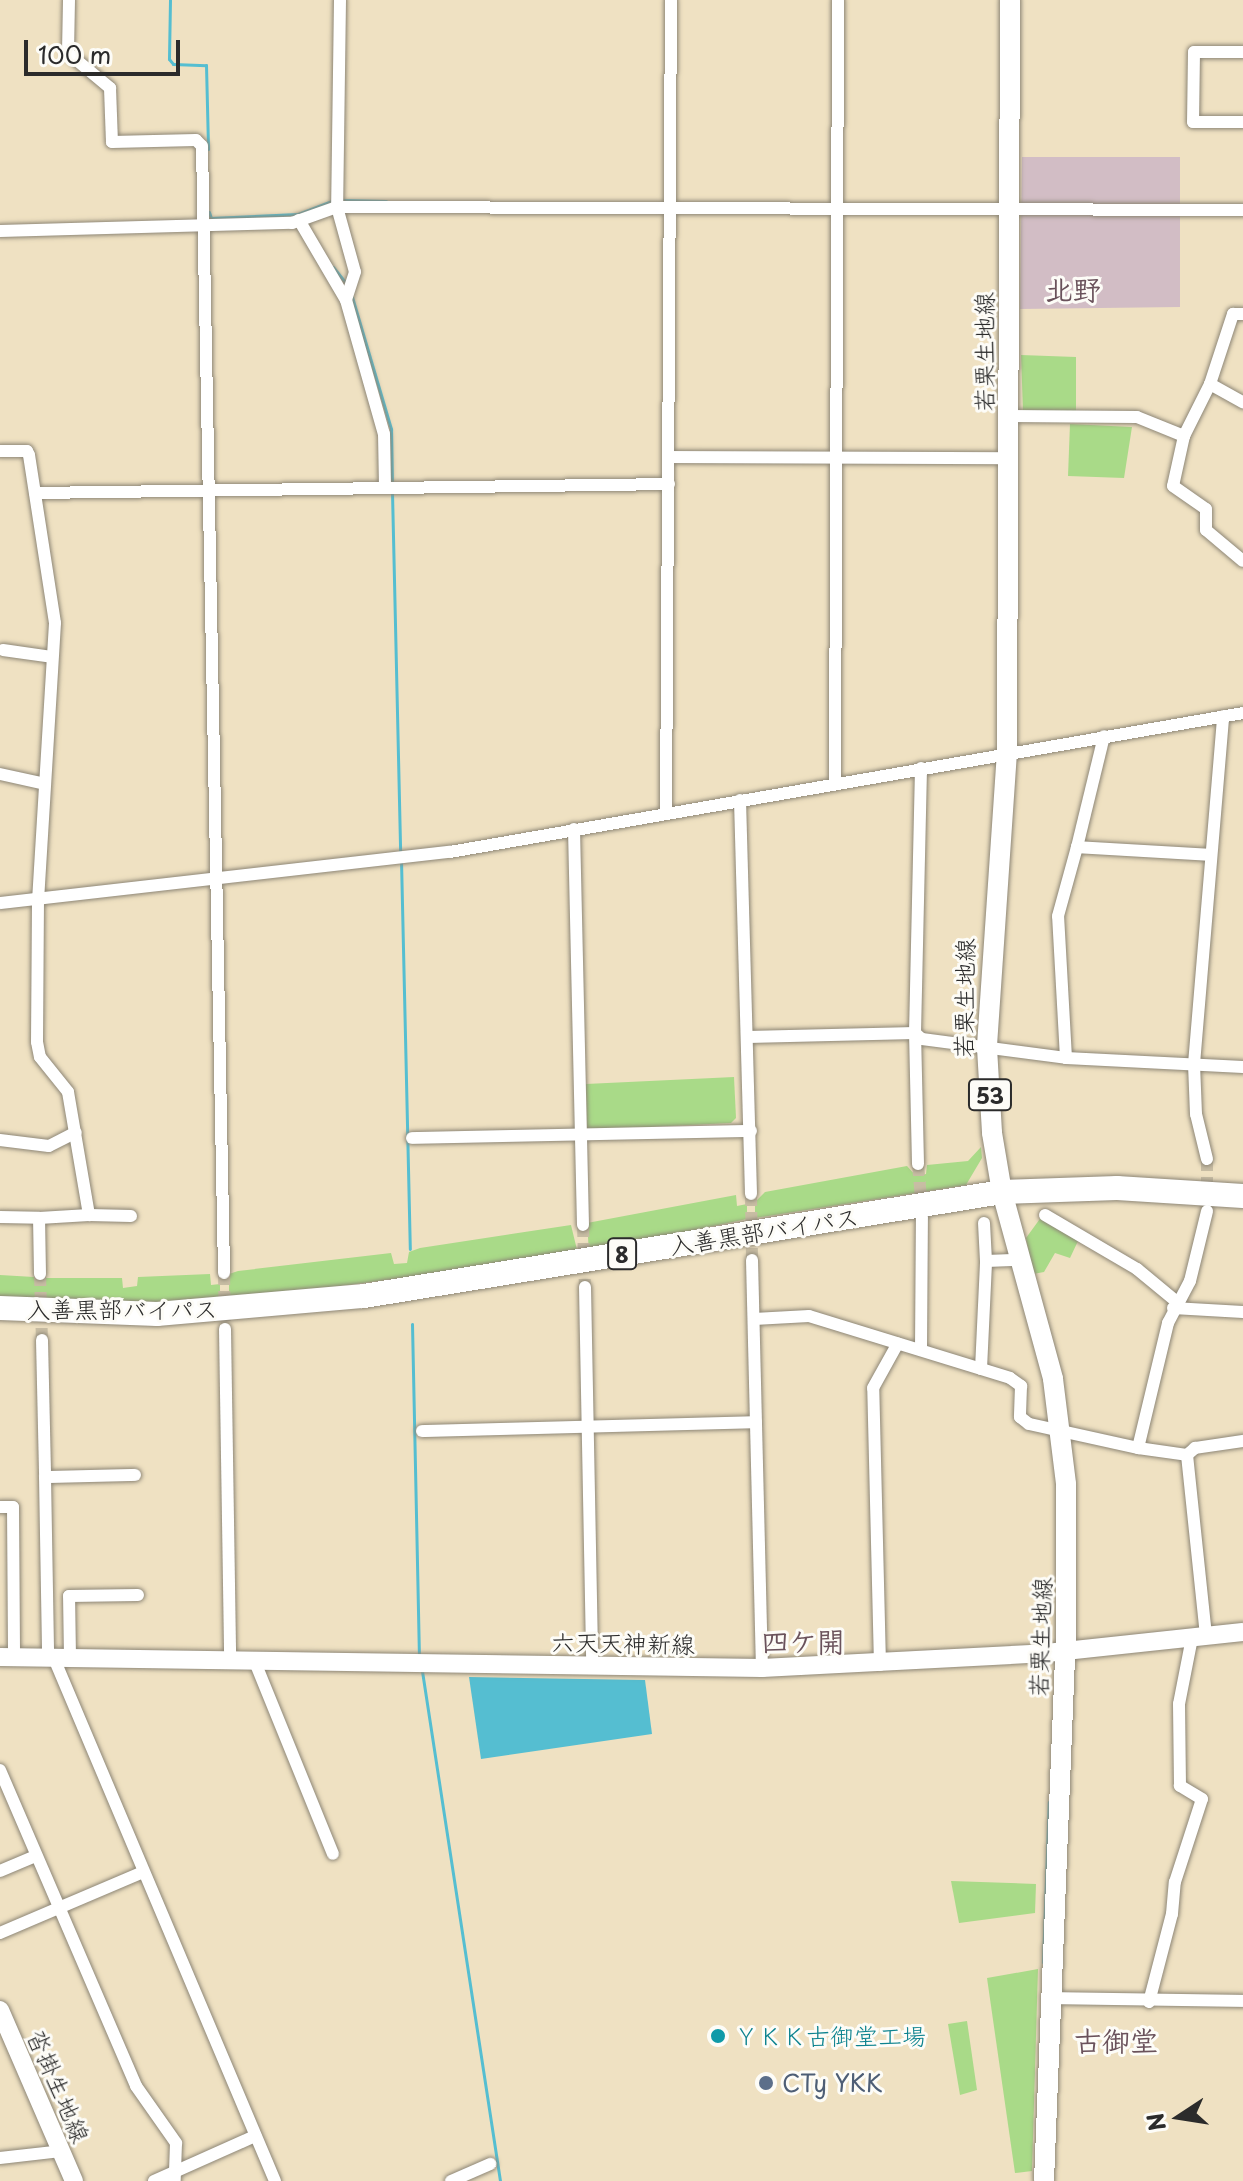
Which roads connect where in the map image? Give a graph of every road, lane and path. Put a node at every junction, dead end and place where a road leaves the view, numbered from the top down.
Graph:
1 (69, 0) edge
2 (340, 0) edge
3 (671, 0) edge
4 (838, 0) edge
5 (1010, 0) edge
6 (1243, 52) edge
7 (1243, 122) edge
8 (337, 207) junction
9 (838, 209) junction
10 (1009, 209) junction
11 (671, 210) junction
12 (1243, 210) edge
13 (299, 220) junction
14 (202, 225) junction
15 (0, 231) edge
16 (346, 300) junction
17 (1243, 314) edge
18 (1210, 384) junction
19 (1243, 402) edge
20 (1010, 416) junction
21 (1184, 436) junction
22 (0, 451) edge
23 (670, 457) junction
24 (836, 458) junction
25 (1010, 458) junction
26 (669, 484) junction
27 (385, 487) junction
28 (206, 488) junction
29 (35, 493) junction
30 (1243, 561) edge
31 (3, 650) dead end
32 (52, 657) junction
33 (1243, 713) edge
34 (1223, 716) junction
35 (1104, 736) junction
36 (1007, 752) junction
37 (921, 768) junction
38 (0, 774) edge
39 (835, 783) junction
40 (45, 784) junction
41 (740, 800) junction
42 (666, 814) junction
43 (574, 829) junction
44 (1077, 847) junction
45 (1211, 855) junction
46 (214, 879) junction
47 (38, 900) junction
48 (0, 903) edge
49 (915, 1033) junction
50 (748, 1037) junction
51 (987, 1048) junction
52 (1066, 1058) junction
53 (1194, 1064) junction
54 (1243, 1067) edge
55 (751, 1131) junction
56 (76, 1132) junction
57 (581, 1135) junction
58 (412, 1138) dead end
59 (0, 1140) edge
60 (1207, 1159) tunnel mouth
61 (918, 1164) tunnel mouth
62 (1002, 1192) junction
63 (751, 1194) tunnel mouth
64 (1243, 1196) edge
65 (1207, 1211) tunnel mouth
66 (89, 1215) junction
67 (1045, 1215) dead end
68 (131, 1216) dead end
69 (0, 1217) edge
70 (922, 1217) tunnel mouth
71 (39, 1218) junction
72 (984, 1223) dead end
73 (583, 1225) tunnel mouth
74 (752, 1260) tunnel mouth
75 (1019, 1260) junction
76 (986, 1261) junction
77 (224, 1273) tunnel mouth
78 (40, 1274) tunnel mouth
79 (585, 1287) tunnel mouth
80 (1175, 1305) junction
81 (0, 1308) edge
82 (1243, 1312) edge
83 (754, 1319) junction
84 (225, 1329) tunnel mouth
85 (42, 1340) tunnel mouth
86 (898, 1343) junction
87 (921, 1350) junction
88 (981, 1369) junction
89 (756, 1422) junction
90 (588, 1426) junction
91 (422, 1431) dead end
92 (1060, 1432) junction
93 (1243, 1441) edge
94 (1138, 1448) junction
95 (1187, 1455) junction
96 (135, 1475) dead end
97 (45, 1477) junction
98 (0, 1507) edge
99 (138, 1595) dead end
100 (1243, 1632) edge
101 (1199, 1638) junction
102 (1065, 1651) junction
103 (7, 1657) edge
104 (57, 1657) junction
105 (230, 1661) junction
106 (255, 1662) junction
107 (592, 1665) junction
108 (880, 1665) junction
109 (762, 1668) junction
110 (0, 1770) edge
111 (333, 1854) dead end
112 (35, 1856) junction
113 (0, 1871) edge
114 (143, 1872) junction
115 (57, 1909) junction
116 (0, 1933) edge
117 (1052, 1998) junction
118 (1243, 2001) edge
119 (1149, 2002) junction
120 (0, 2010) edge
121 (255, 2136) junction
122 (61, 2151) junction
123 (0, 2158) edge
124 (490, 2164) dead end
125 (174, 2177) edge
126 (74, 2181) edge
127 (154, 2181) edge
128 (275, 2181) edge
129 (451, 2181) edge
130 (1044, 2181) edge

1 - 14 street
2 - 8 street
3 - 11 street
4 - 9 street
5 - 10 main road, 若栗生地線 / 53
6 - 7 street
8 - 11 street
8 - 13 street
8 - 16 street
9 - 10 street
9 - 11 street
9 - 24 street
10 - 12 street
10 - 20 main road, 若栗生地線 / 53
11 - 23 street
13 - 14 street
13 - 16 street
14 - 15 street
14 - 28 street
16 - 27 street
17 - 18 street
18 - 19 street
18 - 21 street
20 - 21 street
20 - 25 main road, 若栗生地線 / 53
21 - 30 street
22 - 29 street
23 - 24 street
23 - 26 street
24 - 25 street
24 - 39 street
25 - 36 main road, 若栗生地線 / 53
26 - 27 street
26 - 42 street
27 - 28 street
28 - 29 street
28 - 46 street
29 - 32 street
31 - 32 street
32 - 40 street
33 - 34 street
34 - 35 street
34 - 45 street
35 - 36 street
35 - 44 street
36 - 37 street
36 - 51 main road, 若栗生地線 / 53
37 - 39 street
37 - 49 street
38 - 40 street
39 - 41 street
40 - 47 street
41 - 42 street
41 - 50 street
42 - 43 street
43 - 46 street
43 - 57 street
44 - 45 street
44 - 52 street
45 - 53 street
46 - 47 street
46 - 77 street
47 - 48 street
47 - 56 street
49 - 50 street
49 - 51 street
49 - 61 street
50 - 55 street
51 - 52 street
51 - 62 main road, 若栗生地線 / 53
52 - 53 street
53 - 54 street
53 - 60 street
55 - 57 street
55 - 63 street
56 - 59 street
56 - 66 street
57 - 58 street
57 - 73 street
62 - 64 highway, 入善黒部バイパス / 8
62 - 75 main road, 若栗生地線 / 53
62 - 81 highway, 入善黒部バイパス / 8
65 - 80 street
66 - 68 street
66 - 71 street
67 - 80 street
69 - 71 street
70 - 87 street
71 - 78 street
72 - 76 street
74 - 83 street
75 - 76 street
75 - 92 main road, 若栗生地線 / 53
76 - 88 street
79 - 90 street
80 - 82 street
80 - 94 street
83 - 86 street
83 - 89 street
84 - 105 street
85 - 97 street
86 - 87 street
86 - 108 street
87 - 88 street
88 - 92 street
89 - 90 street
89 - 109 street
90 - 91 street
90 - 107 street
92 - 94 street
92 - 102 main road, 若栗生地線 / 53
93 - 95 street
94 - 95 street
95 - 101 street
96 - 97 street
97 - 104 street
98 - 103 street
99 - 104 street
100 - 101 main road, 六天天神新線
101 - 102 main road, 六天天神新線
101 - 119 street
102 - 108 main road, 六天天神新線
102 - 117 main road, 若栗生地線 / 53
103 - 104 main road, 六天天神新線
104 - 105 main road, 六天天神新線
104 - 114 street
105 - 106 main road, 六天天神新線
106 - 107 main road, 六天天神新線
106 - 111 street
107 - 109 main road, 六天天神新線
108 - 109 main road, 六天天神新線
110 - 112 street
112 - 113 street
112 - 115 street
114 - 115 street
114 - 121 street
115 - 116 street
115 - 125 street
117 - 119 street
117 - 130 main road, 若栗生地線 / 53
118 - 119 street
120 - 122 main road, 沓掛生地線
121 - 125 street
121 - 128 street
122 - 123 street
122 - 126 main road, 沓掛生地線
124 - 129 street
125 - 127 street

